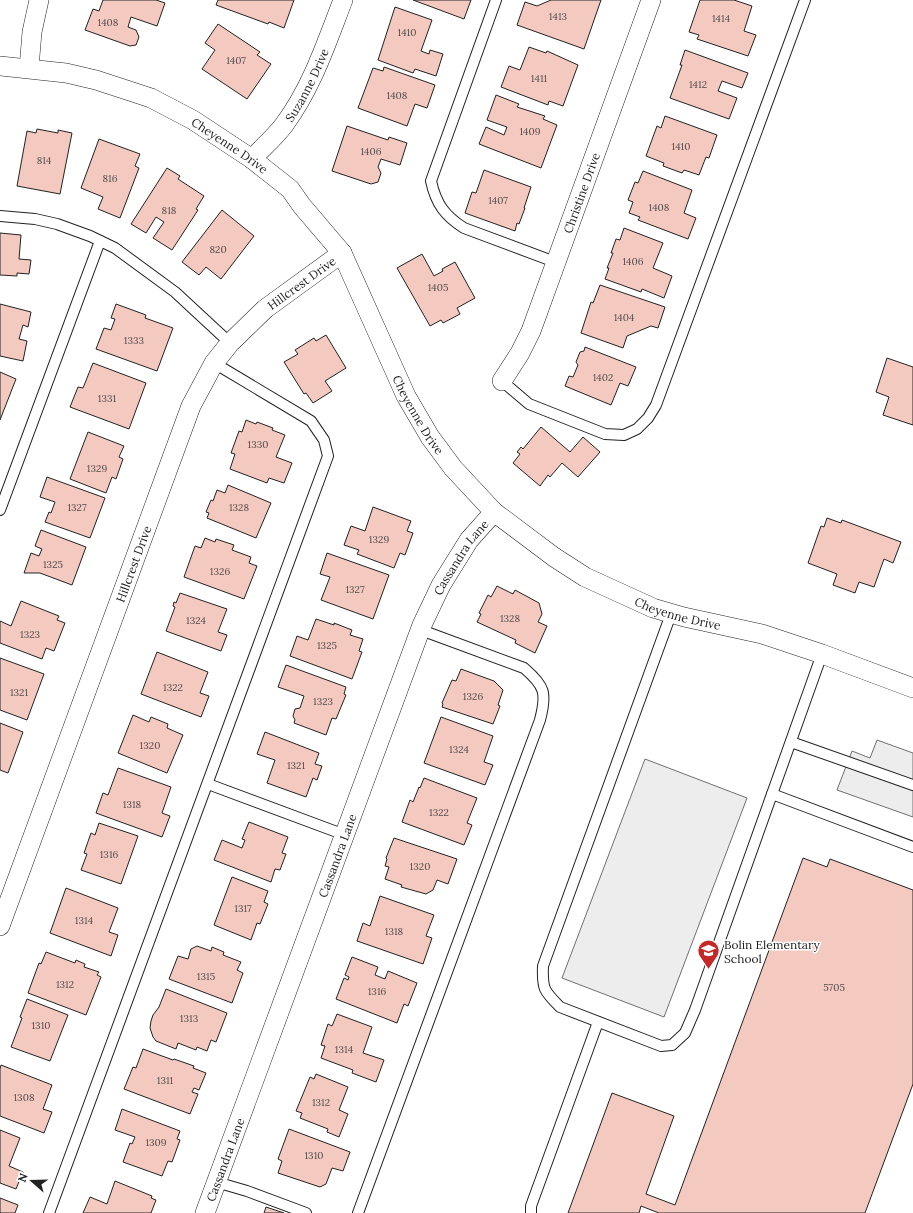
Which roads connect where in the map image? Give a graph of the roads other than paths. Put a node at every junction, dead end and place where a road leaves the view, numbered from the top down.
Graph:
1 (39, 0) edge
2 (343, 0) edge
3 (496, 0) edge
4 (651, 0) edge
5 (805, 0) edge
6 (0, 66) edge
7 (29, 68) junction
8 (252, 159) junction
9 (0, 216) edge
10 (100, 241) junction
11 (342, 253) junction
12 (556, 262) junction
13 (230, 343) junction
14 (214, 362) junction
15 (502, 381) joint
16 (0, 510) edge
17 (494, 512) junction
18 (671, 614) junction
19 (421, 630) junction
20 (822, 654) junction
21 (913, 688) edge
22 (791, 742) junction
23 (208, 784) junction
24 (913, 785) edge
25 (772, 794) junction
26 (345, 835) junction
27 (913, 847) edge
28 (0, 926) edge
29 (598, 1022) junction
30 (216, 1182) junction
31 (49, 1213) edge
32 (205, 1213) edge
33 (306, 1213) edge
34 (358, 1213) edge
35 (531, 1213) edge

1 - 7 street
2 - 8 street, Suzanne Drive
3 - 12 lane
4 - 12 street, Christine Drive
5 - 15 lane
6 - 7 street, Cheyenne Drive
7 - 8 street, Cheyenne Drive
8 - 11 street, Cheyenne Drive
9 - 10 lane
10 - 13 lane
10 - 16 lane
11 - 13 street, Hillcrest Drive
11 - 17 street, Cheyenne Drive
12 - 15 street, Christine Drive
13 - 14 street, Hillcrest Drive
14 - 23 lane
14 - 28 street, Hillcrest Drive
17 - 18 street, Cheyenne Drive
17 - 19 street, Cassandra Lane
18 - 20 street, Cheyenne Drive
18 - 29 lane
19 - 26 street, Cassandra Lane
19 - 34 lane
20 - 21 street, Cheyenne Drive
20 - 22 lane
22 - 24 lane
22 - 25 lane
23 - 26 lane
23 - 31 lane
25 - 27 lane
25 - 29 lane
26 - 30 street, Cassandra Lane
29 - 35 lane
30 - 32 street, Cassandra Lane
30 - 33 lane

